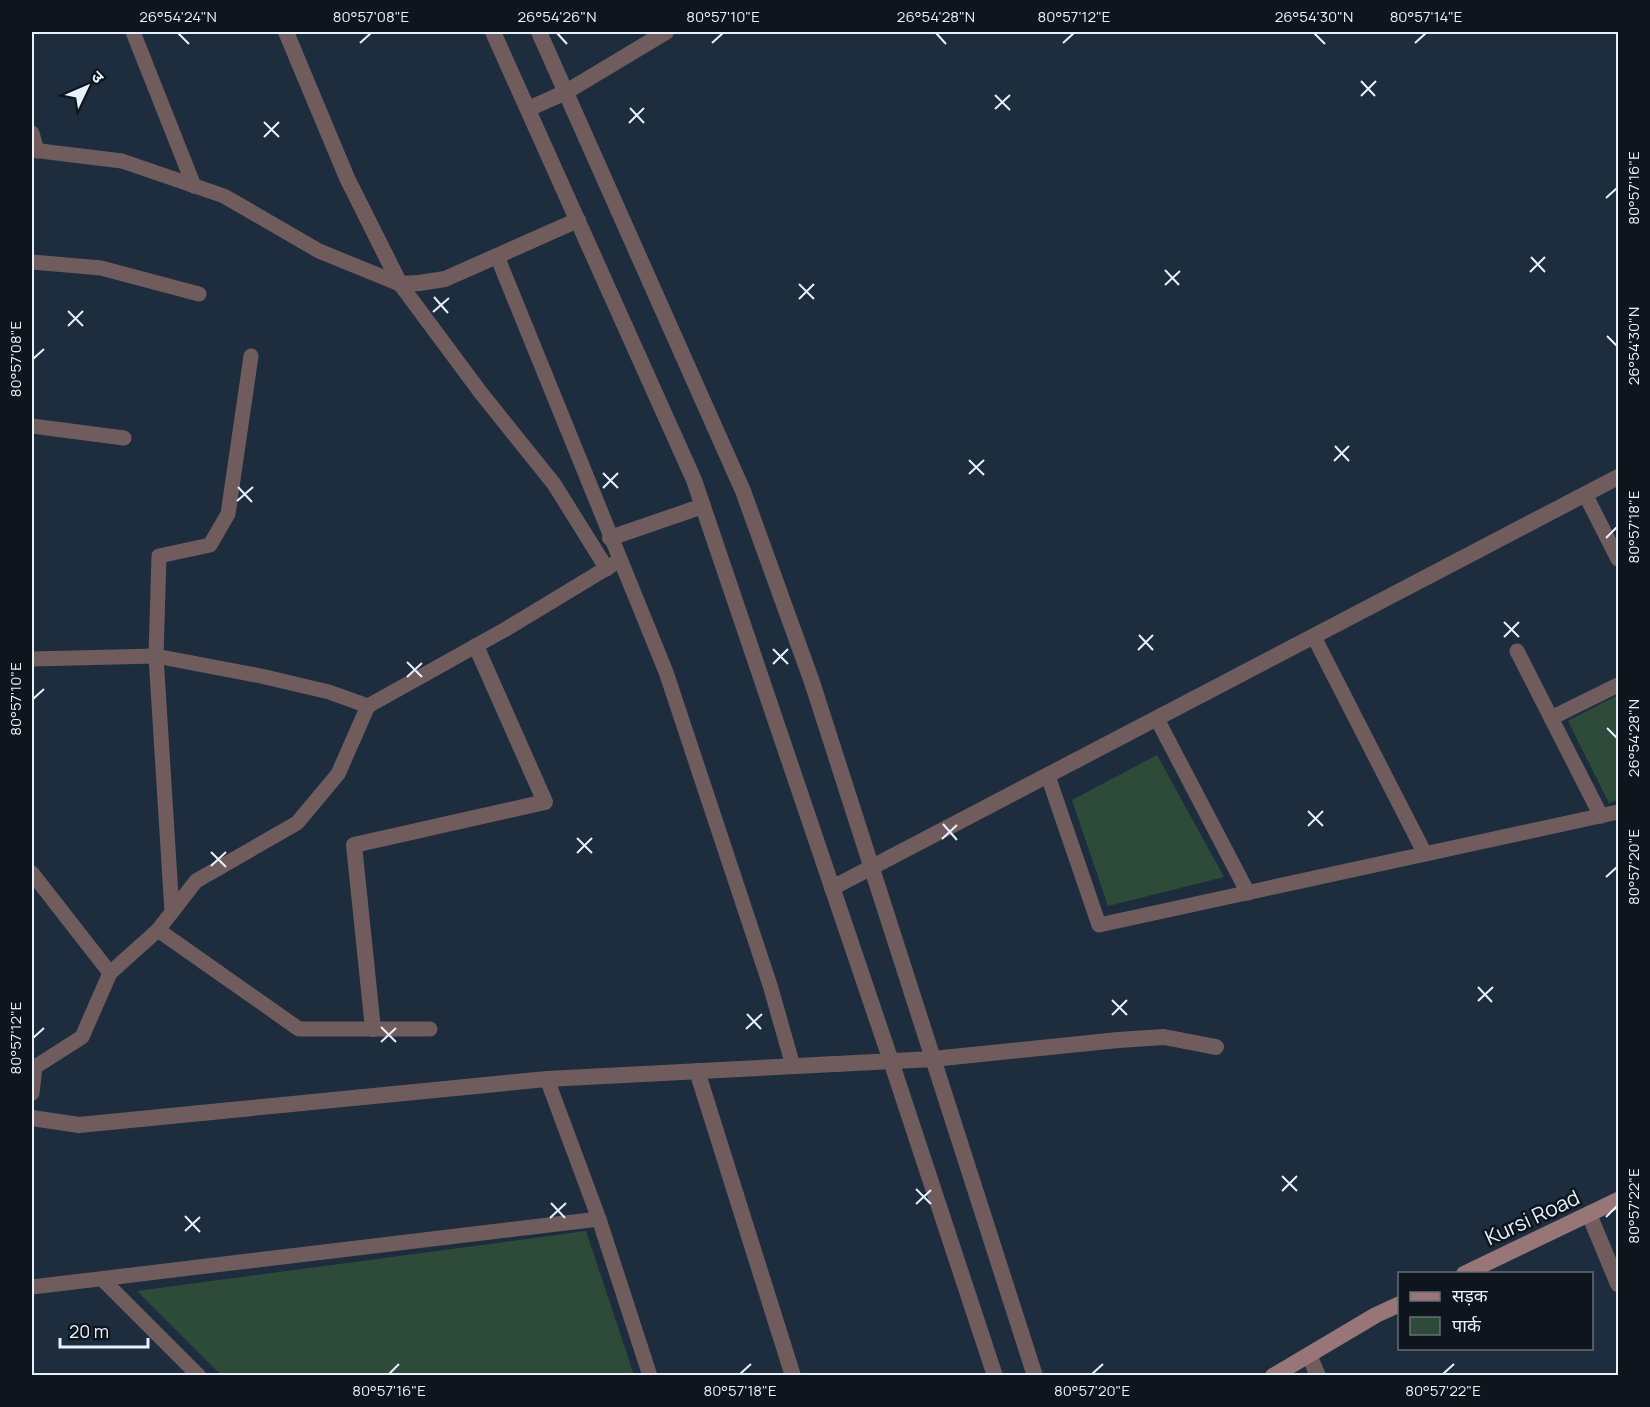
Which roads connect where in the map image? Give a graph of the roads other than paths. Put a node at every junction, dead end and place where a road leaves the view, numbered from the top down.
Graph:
1 (133, 32) edge
2 (286, 32) edge
3 (493, 32) edge
4 (539, 32) edge
5 (666, 32) edge
6 (566, 92) junction
7 (528, 109) junction
8 (32, 133) edge
9 (34, 151) edge
10 (194, 186) junction
11 (578, 220) junction
12 (496, 256) junction
13 (32, 262) edge
14 (400, 284) junction
15 (200, 294) dead end
16 (251, 356) dead end
17 (32, 426) edge
18 (124, 438) dead end
19 (1618, 477) edge
20 (1586, 496) junction
21 (703, 506) junction
22 (610, 538) junction
23 (1618, 559) edge
24 (620, 560) junction
25 (606, 569) junction
26 (1314, 638) junction
27 (476, 646) junction
28 (1517, 651) dead end
29 (156, 656) junction
30 (32, 659) edge
31 (1618, 685) edge
32 (368, 706) junction
33 (1551, 718) junction
34 (1157, 719) junction
35 (1048, 776) junction
36 (1618, 812) edge
37 (1601, 816) junction
38 (1425, 854) junction
39 (872, 867) junction
40 (32, 873) edge
41 (832, 888) junction
42 (1248, 893) junction
43 (172, 912) junction
44 (158, 930) junction
45 (110, 973) junction
46 (373, 1029) junction
47 (430, 1029) dead end
48 (1216, 1047) dead end
49 (933, 1059) junction
50 (891, 1061) junction
51 (793, 1066) junction
52 (697, 1071) junction
53 (547, 1079) junction
54 (32, 1093) edge
55 (32, 1118) edge
56 (1618, 1200) edge
57 (1589, 1214) junction
58 (599, 1219) junction
59 (1468, 1272) edge
60 (102, 1279) junction
61 (1618, 1284) edge
62 (32, 1287) edge
63 (1398, 1305) edge
64 (1309, 1355) junction
65 (199, 1376) edge
66 (650, 1376) edge
67 (793, 1376) edge
68 (995, 1376) edge
69 (1035, 1376) edge
70 (1274, 1376) edge
71 (1318, 1376) edge

1 - 10 lane
2 - 14 street
3 - 7 street
4 - 6 street
5 - 6 street
6 - 7 street
6 - 39 street
7 - 11 street
8 - 9 lane
9 - 10 lane
10 - 14 lane
11 - 12 street
11 - 21 street
12 - 14 street
12 - 22 lane
13 - 15 lane
14 - 25 lane
16 - 29 lane
17 - 18 lane
19 - 20 street
20 - 23 lane
20 - 26 street
21 - 22 street
21 - 41 street
22 - 24 lane
24 - 25 lane
24 - 51 lane
25 - 27 lane
26 - 34 street
26 - 38 lane
27 - 32 lane
27 - 46 street
28 - 33 lane
29 - 30 lane
29 - 32 lane
29 - 43 lane
31 - 33 lane
32 - 43 lane
33 - 37 lane
34 - 35 street
34 - 42 lane
35 - 39 street
35 - 42 lane
36 - 37 lane
37 - 38 lane
38 - 42 lane
39 - 41 street
39 - 49 street
40 - 45 lane
41 - 50 street
43 - 44 lane
44 - 45 lane
44 - 46 lane
45 - 54 lane
46 - 47 lane
48 - 49 street
49 - 50 street
49 - 69 street
50 - 51 street
50 - 68 street
51 - 52 street
52 - 53 street
52 - 67 street
53 - 55 street
53 - 58 lane
56 - 57 main road, Kursi Road
57 - 59 main road, Kursi Road
57 - 61 street
58 - 60 lane
58 - 66 lane
60 - 62 lane
60 - 65 lane
63 - 64 main road
64 - 70 main road
64 - 71 street

